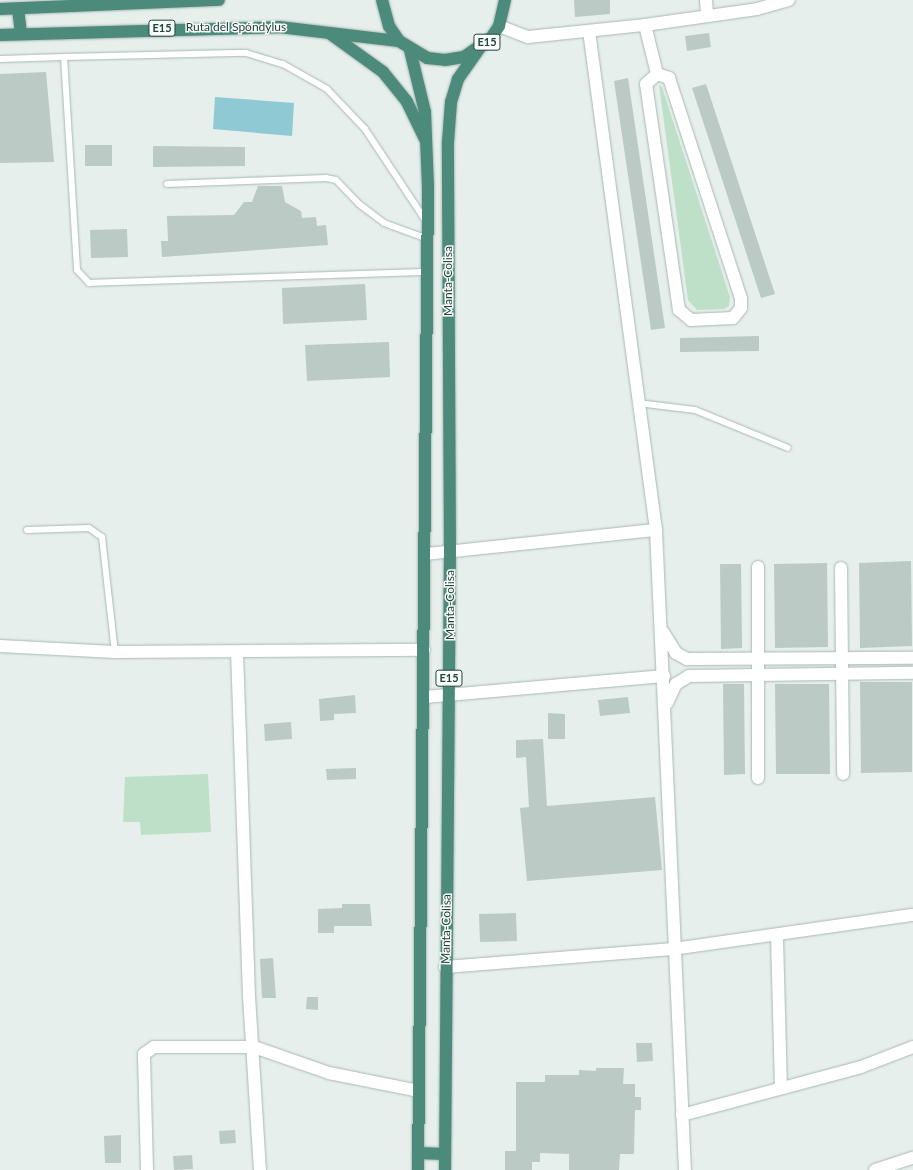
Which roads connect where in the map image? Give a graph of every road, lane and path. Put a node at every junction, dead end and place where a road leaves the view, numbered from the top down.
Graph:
1 (219, 0) edge
2 (382, 0) edge
3 (505, 0) edge
4 (706, 0) edge
5 (789, 0) edge
6 (18, 9) junction
7 (0, 10) edge
8 (707, 16) junction
9 (645, 25) junction
10 (499, 26) junction
11 (325, 30) junction
12 (589, 31) junction
13 (21, 34) junction
14 (0, 35) edge
15 (399, 41) junction
16 (480, 48) junction
17 (410, 50) junction
18 (64, 57) junction
19 (0, 59) edge
20 (657, 74) junction
21 (427, 143) junction
22 (167, 184) dead end
23 (428, 224) junction
24 (428, 239) junction
25 (427, 272) junction
26 (638, 403) junction
27 (788, 448) dead end
28 (27, 530) dead end
29 (656, 530) junction
30 (450, 552) junction
31 (426, 554) junction
32 (758, 567) dead end
33 (841, 568) dead end
34 (662, 629) junction
35 (0, 646) edge
36 (424, 650) junction
37 (115, 652) junction
38 (238, 652) junction
39 (841, 658) junction
40 (913, 658) edge
41 (703, 659) junction
42 (758, 659) junction
43 (841, 673) junction
44 (913, 673) edge
45 (758, 674) junction
46 (703, 675) junction
47 (664, 676) junction
48 (449, 696) junction
49 (425, 697) junction
50 (665, 706) junction
51 (843, 774) dead end
52 (758, 778) dead end
53 (913, 915) edge
54 (777, 937) junction
55 (672, 949) junction
56 (445, 967) junction
57 (254, 1047) junction
58 (913, 1047) edge
59 (781, 1088) junction
60 (418, 1091) junction
61 (682, 1115) junction
62 (418, 1153) junction
63 (445, 1154) junction
64 (913, 1158) edge
65 (147, 1170) edge
66 (260, 1170) edge
67 (418, 1170) edge
68 (445, 1170) edge
69 (685, 1170) edge
70 (875, 1170) edge

1 - 6 highway, Ruta del Spóndylus / E15
2 - 15 highway, E15
3 - 10 highway, E15
4 - 8 street
5 - 8 street
6 - 7 highway, Ruta del Spóndylus / E15
6 - 13 highway
8 - 9 street
9 - 12 street
9 - 20 street
10 - 12 street
10 - 16 highway, E15
11 - 13 highway, Ruta del Spóndylus / E15
11 - 15 highway, Ruta del Spóndylus / E15
11 - 21 highway
12 - 26 street
13 - 14 highway, Ruta del Spóndylus / E15
15 - 17 highway, E15
16 - 17 highway, E15
16 - 30 highway, Manta-Colisa / E15
17 - 21 highway, Manta-Colisa / E15
18 - 19 lane
18 - 23 lane
18 - 25 lane
20 - 20 street
21 - 23 highway, Manta-Colisa / E15
22 - 24 lane
23 - 24 highway, Manta-Colisa / E15
24 - 25 highway, Manta-Colisa / E15
25 - 31 highway, Manta-Colisa / E15
26 - 27 lane
26 - 29 street
28 - 37 lane
29 - 30 street
29 - 34 street
30 - 31 street
30 - 48 highway, Manta-Colisa / E15
31 - 36 highway, Manta-Colisa / E15
32 - 42 street
33 - 39 street
34 - 41 street
34 - 47 street
35 - 37 street
36 - 38 street
36 - 49 highway, Manta-Colisa / E15
37 - 38 street
38 - 57 street
39 - 40 street
39 - 42 street
39 - 43 street
41 - 42 street
41 - 46 street
42 - 45 street
43 - 44 street
43 - 45 street
43 - 51 street
45 - 46 street
45 - 52 street
46 - 50 street
47 - 48 street
47 - 50 street
48 - 49 street
48 - 56 highway, Manta-Colisa / E15
49 - 60 highway, Manta-Colisa / E15
50 - 55 street
53 - 54 street
54 - 55 street
54 - 59 street
55 - 56 street
55 - 61 street
56 - 63 highway, Manta-Colisa / E15
57 - 60 street
57 - 65 street
57 - 66 street
58 - 59 street
59 - 61 street
60 - 62 highway, Manta-Colisa / E15
61 - 69 street
62 - 63 highway
62 - 67 highway, Manta-Colisa / E15
63 - 68 highway, Manta-Colisa / E15
64 - 70 street

